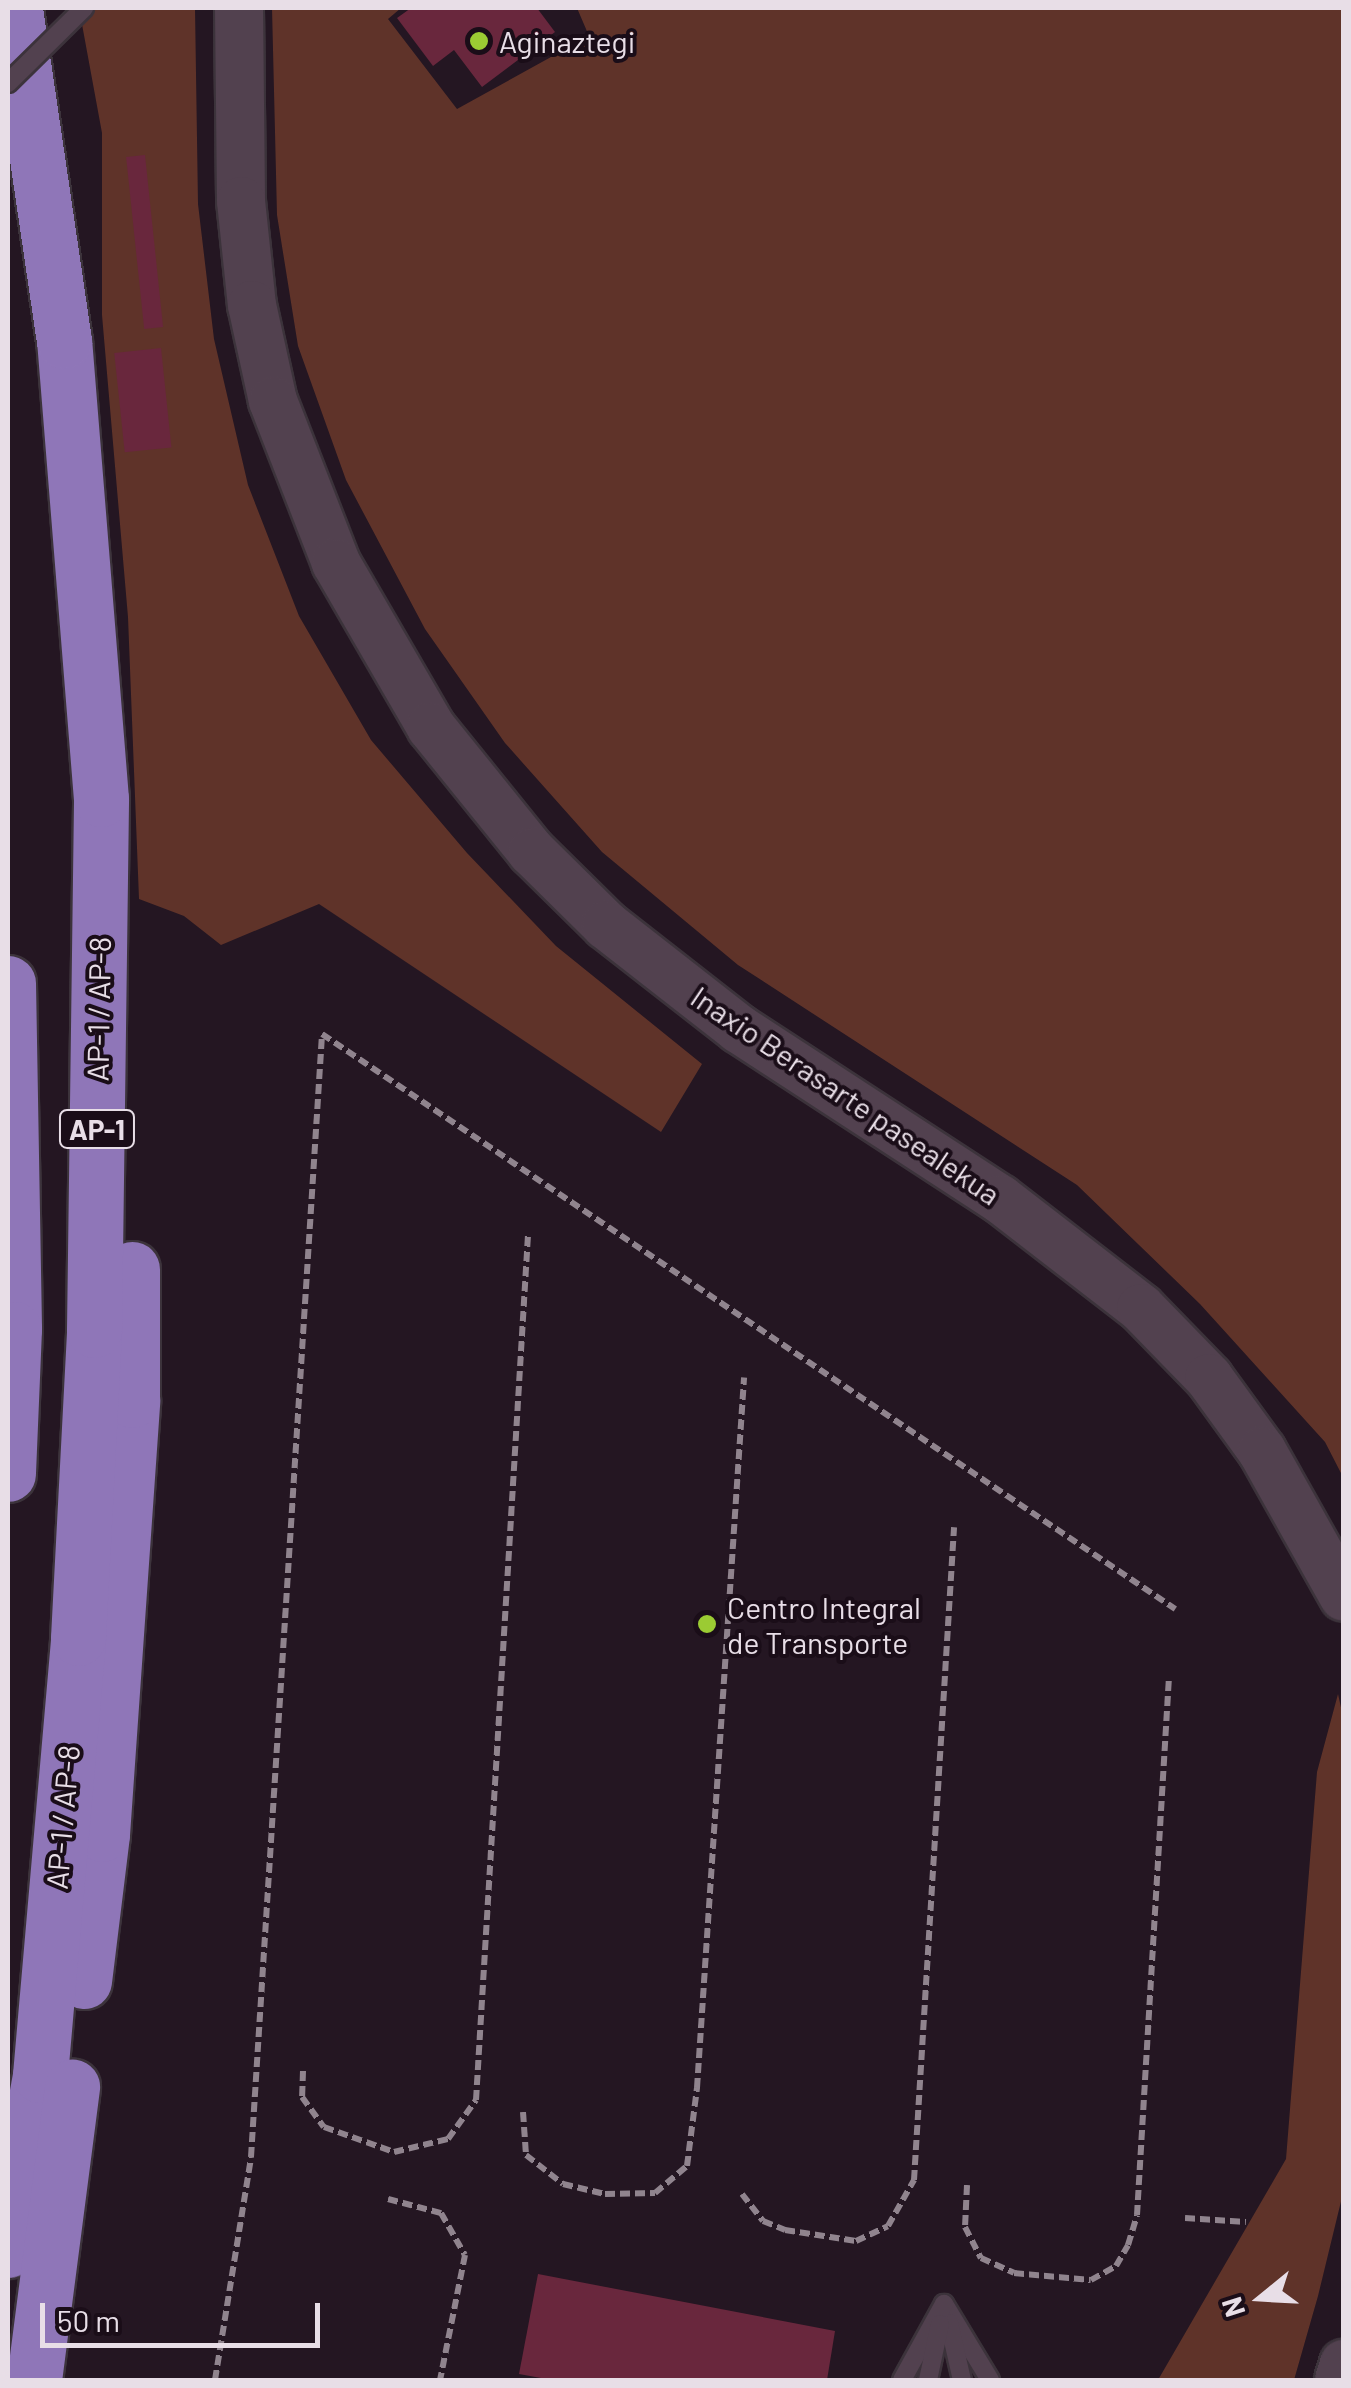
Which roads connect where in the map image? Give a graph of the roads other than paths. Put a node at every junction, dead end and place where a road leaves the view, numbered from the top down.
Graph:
1 (14, 8) edge
2 (84, 8) edge
3 (239, 8) edge
4 (8, 83) edge
5 (8, 982) edge
6 (98, 1041) junction
7 (8, 1474) edge
8 (1344, 1597) edge
9 (8, 2250) edge
10 (944, 2304) junction
11 (1344, 2364) edge
12 (34, 2380) edge
13 (902, 2380) edge
14 (928, 2380) edge
15 (962, 2380) edge
16 (990, 2380) edge
17 (1338, 2380) edge

1 - 6 highway, AP-1 / AP-8 / AP-1
2 - 4 lane, bridge
3 - 8 main road, Inaxio Berasarte pasealekua
5 - 7 highway
6 - 9 highway, AP-1 / AP-8 / AP-1
6 - 12 highway
10 - 13 lane
10 - 14 lane
10 - 15 lane
10 - 16 lane
11 - 17 main road

